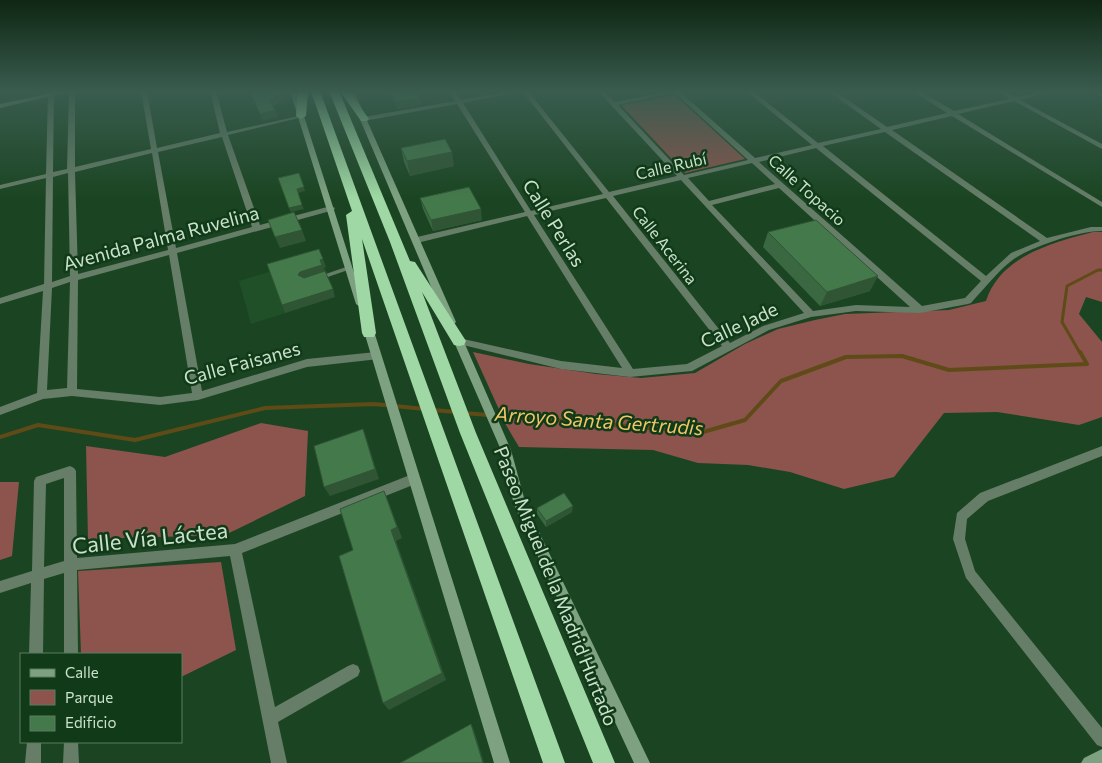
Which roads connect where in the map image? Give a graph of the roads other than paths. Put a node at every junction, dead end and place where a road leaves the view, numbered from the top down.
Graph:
1 (50, 127) edge
2 (71, 127) edge
3 (150, 127) edge
4 (222, 127) edge
5 (256, 127) edge
6 (304, 127) edge
7 (328, 127) edge
8 (349, 127) edge
9 (367, 127) edge
10 (474, 127) edge
11 (553, 127) edge
12 (635, 127) edge
13 (715, 127) edge
14 (794, 127) edge
15 (883, 127) edge
16 (898, 127) edge
17 (974, 127) edge
18 (1065, 127) edge
19 (887, 129) junction
20 (224, 134) junction
21 (818, 146) junction
22 (1102, 147) edge
23 (154, 150) junction
24 (753, 161) junction
25 (71, 169) junction
26 (48, 174) junction
27 (682, 178) junction
28 (348, 183) junction
29 (780, 185) junction
30 (0, 187) edge
31 (608, 195) junction
32 (706, 204) junction
33 (1102, 205) edge
34 (331, 208) junction
35 (529, 214) junction
36 (257, 229) junction
37 (1102, 229) edge
38 (417, 240) junction
39 (1046, 241) junction
40 (396, 242) junction
41 (172, 252) junction
42 (349, 268) junction
43 (74, 278) junction
44 (314, 279) edge
45 (986, 281) junction
46 (48, 286) junction
47 (0, 301) edge
48 (920, 310) junction
49 (811, 314) junction
50 (369, 333) junction
51 (459, 342) junction
52 (728, 347) junction
53 (376, 356) junction
54 (630, 373) junction
55 (72, 392) junction
56 (42, 395) junction
57 (198, 396) junction
58 (0, 411) edge
59 (1102, 451) edge
60 (414, 479) junction
61 (235, 550) junction
62 (71, 565) junction
63 (39, 575) junction
64 (0, 587) edge
65 (36, 653) edge
66 (71, 653) edge
67 (354, 671) dead end
68 (270, 718) junction
69 (1102, 740) edge
70 (34, 743) edge
71 (71, 743) edge
72 (1102, 756) edge
73 (33, 763) edge
74 (71, 763) edge
75 (279, 763) edge
76 (502, 763) edge
77 (554, 763) edge
78 (604, 763) edge
79 (640, 763) edge
80 (1090, 763) edge

1 - 26 street
2 - 25 street
3 - 23 street
4 - 20 street
5 - 20 street
6 - 34 street
7 - 28 highway
8 - 40 highway, Paseo Miguel de la Madrid Hurtado
9 - 38 street
10 - 35 street, Calle Perlas
11 - 31 street, Calle Acerina
12 - 27 street
13 - 24 street, Calle Topacio
14 - 21 street
15 - 19 street
16 - 19 street, Calle Rubí
17 - 33 street
18 - 22 street
19 - 21 street, Calle Rubí
19 - 39 street
20 - 23 street
20 - 36 street
21 - 24 street, Calle Rubí
21 - 45 street
23 - 25 street
23 - 41 street
24 - 27 street, Calle Rubí
24 - 29 street, Calle Topacio
25 - 26 street
25 - 43 street
26 - 30 street
26 - 46 street
27 - 31 street, Calle Rubí
27 - 32 street
28 - 50 highway
28 - 77 highway
29 - 32 street
29 - 48 street, Calle Topacio
31 - 35 street, Calle Rubí
31 - 52 street, Calle Acerina
32 - 49 street
34 - 36 street, Avenida Palma Ruvelina
34 - 42 street
35 - 38 street, Calle Rubí
35 - 54 street, Calle Perlas
36 - 41 street, Avenida Palma Ruvelina
37 - 39 street, Calle Jade
38 - 51 street
39 - 45 street, Calle Jade
40 - 51 highway
40 - 78 highway, Paseo Miguel de la Madrid Hurtado
41 - 43 street, Avenida Palma Ruvelina
41 - 57 street
42 - 44 lane
42 - 50 street
43 - 46 street, Avenida Palma Ruvelina
43 - 55 street
45 - 48 street, Calle Jade
46 - 47 street, Avenida Palma Ruvelina
46 - 56 street
48 - 49 street, Calle Jade
49 - 52 street, Calle Jade
50 - 53 street
51 - 54 street, Calle Jade
51 - 79 street
52 - 54 street, Calle Jade
53 - 57 street, Calle Faisanes
53 - 60 street
55 - 56 street, Calle Faisanes
55 - 57 street, Calle Faisanes
56 - 58 street, Calle Faisanes
59 - 69 street
60 - 61 street, Calle Vía Láctea
60 - 76 street
61 - 62 street, Calle Vía Láctea
61 - 68 street
62 - 63 street, Calle Vía Láctea
62 - 63 street
62 - 66 street
63 - 64 street, Calle Vía Láctea
63 - 65 street
67 - 68 street
68 - 75 street
70 - 73 street
71 - 74 street
72 - 80 street

